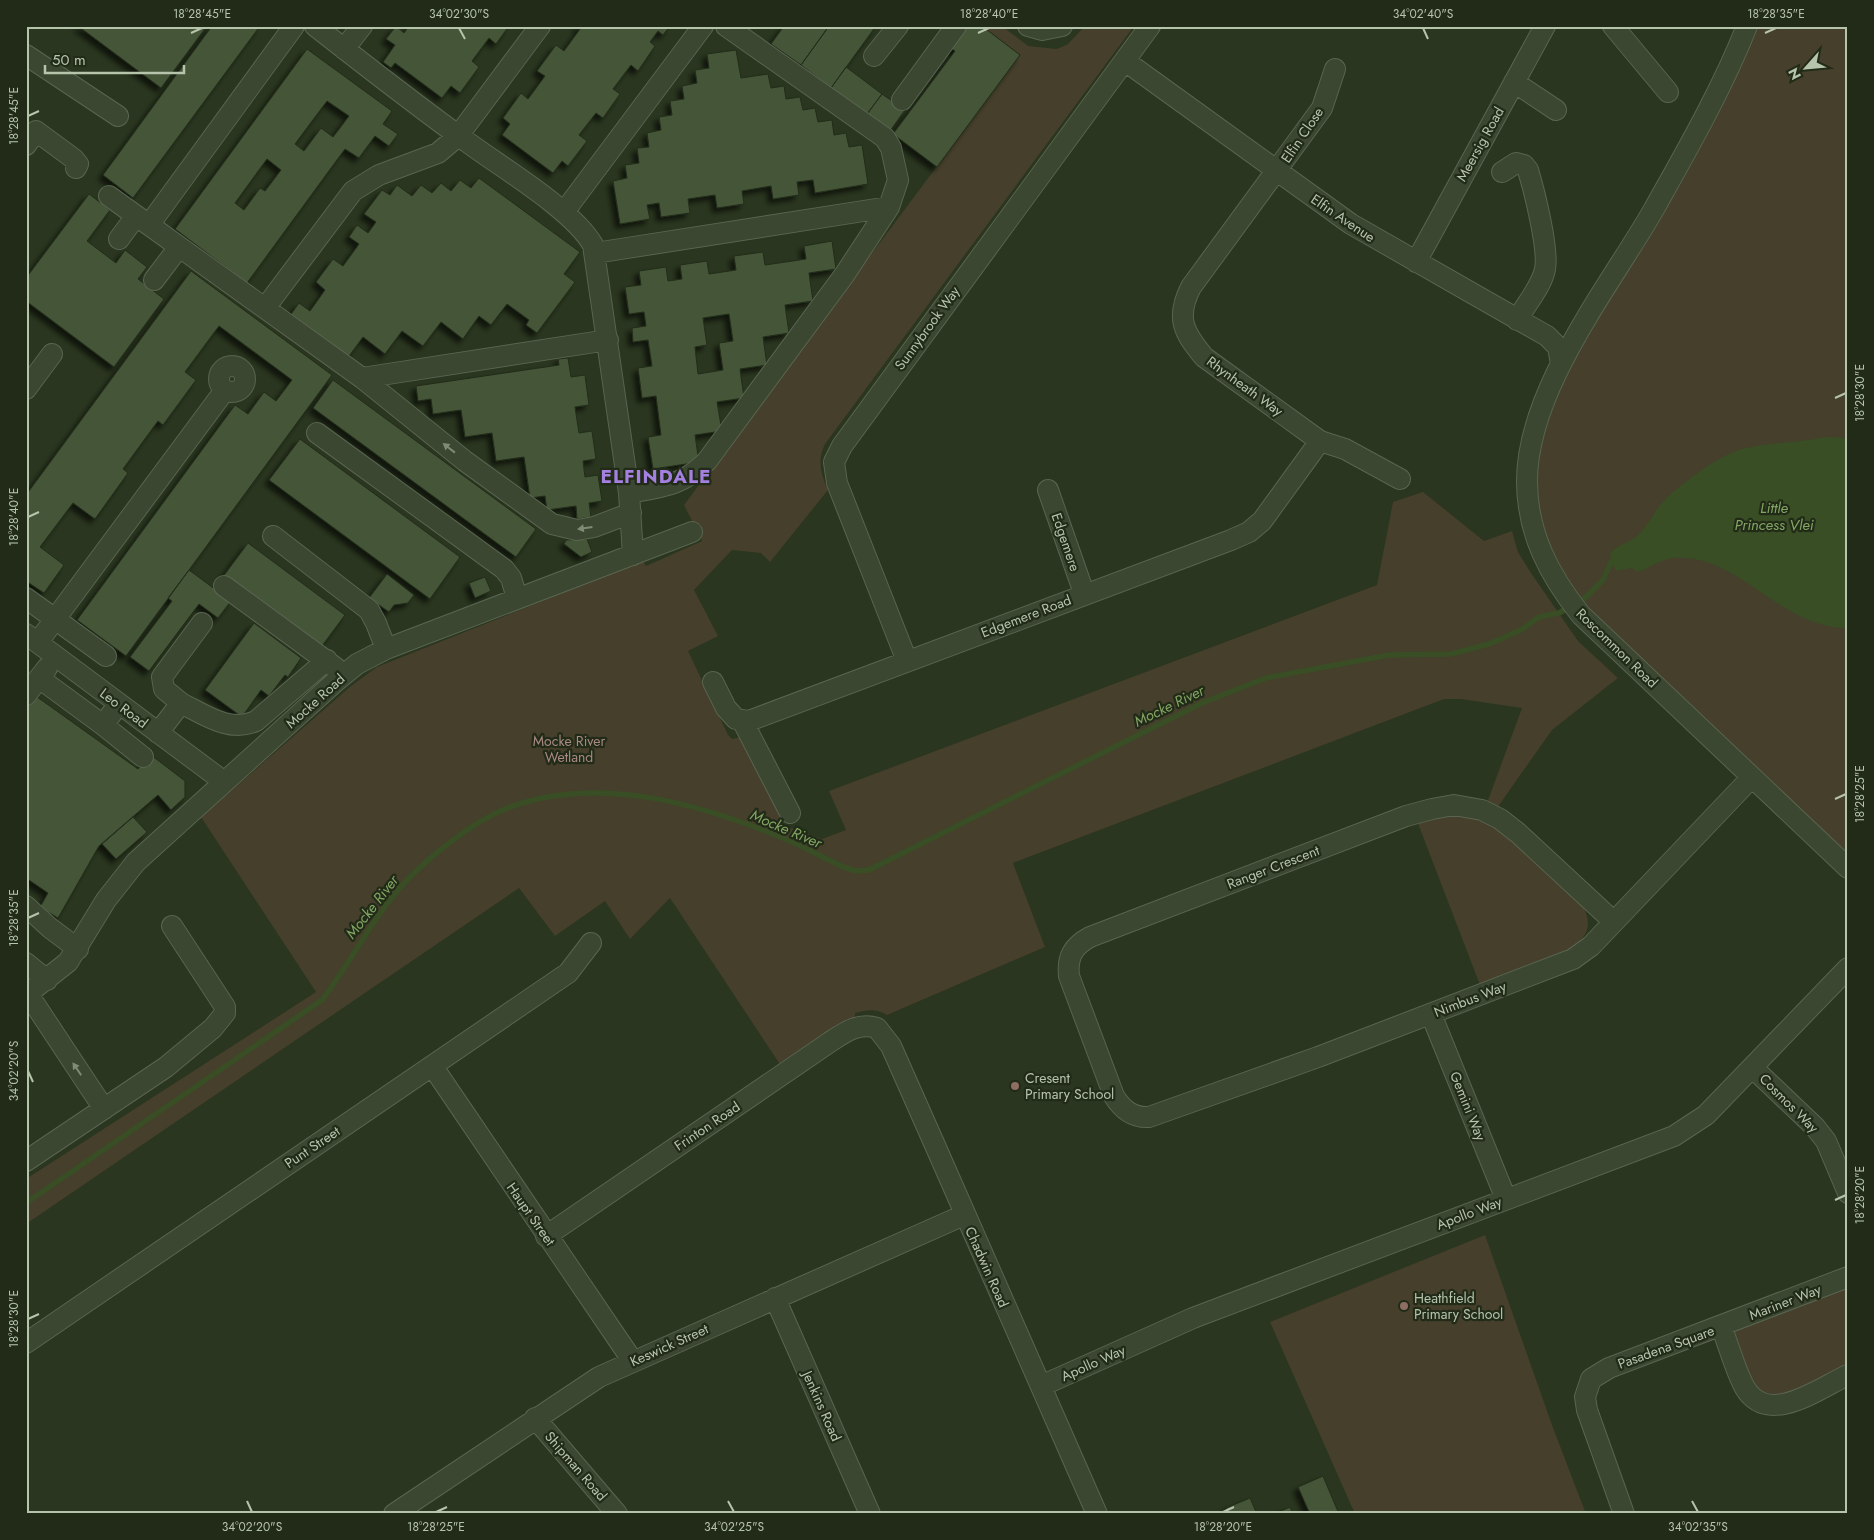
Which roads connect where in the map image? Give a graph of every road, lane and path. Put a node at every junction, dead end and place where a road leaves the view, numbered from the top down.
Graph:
1 (294, 26) edge
2 (315, 26) edge
3 (362, 26) edge
4 (540, 26) edge
5 (703, 26) edge
6 (726, 26) edge
7 (898, 26) edge
8 (956, 26) edge
9 (1028, 26) edge
10 (1062, 26) edge
11 (1150, 26) edge
12 (1545, 26) edge
13 (1612, 26) edge
14 (1747, 26) edge
15 (344, 49) junction
16 (26, 55) edge
17 (874, 56) dead end
18 (1125, 61) junction
19 (1335, 69) dead end
20 (1514, 82) junction
21 (1668, 92) dead end
22 (902, 100) dead end
23 (1556, 110) dead end
24 (118, 116) dead end
25 (30, 133) edge
26 (458, 136) junction
27 (76, 168) dead end
28 (1278, 171) junction
29 (1502, 172) dead end
30 (109, 196) dead end
31 (888, 207) junction
32 (564, 212) junction
33 (142, 220) junction
34 (118, 239) dead end
35 (179, 246) junction
36 (595, 254) junction
37 (1416, 262) junction
38 (154, 280) dead end
39 (266, 308) junction
40 (1517, 320) junction
41 (608, 340) junction
42 (52, 354) dead end
43 (1561, 364) junction
44 (362, 378) junction
45 (26, 389) edge
46 (225, 390) dead end
47 (318, 433) dead end
48 (1320, 441) junction
49 (1400, 479) dead end
50 (1048, 490) dead end
51 (630, 503) junction
52 (692, 532) dead end
53 (272, 536) dead end
54 (633, 555) junction
55 (224, 586) dead end
56 (1084, 594) junction
57 (26, 598) edge
58 (517, 598) junction
59 (55, 620) junction
60 (202, 624) dead end
61 (32, 638) edge
62 (386, 649) junction
63 (56, 656) junction
64 (106, 656) dead end
65 (327, 660) junction
66 (907, 661) junction
67 (342, 676) junction
68 (39, 678) junction
69 (713, 682) dead end
70 (26, 695) edge
71 (181, 703) junction
72 (119, 704) junction
73 (743, 722) junction
74 (103, 725) junction
75 (158, 733) junction
76 (143, 757) dead end
77 (1752, 777) junction
78 (222, 781) junction
79 (790, 813) dead end
80 (1848, 868) edge
81 (26, 906) edge
82 (1613, 921) junction
83 (172, 926) dead end
84 (591, 943) dead end
85 (78, 949) junction
86 (26, 963) edge
87 (1848, 968) edge
88 (47, 980) junction
89 (27, 995) edge
90 (1431, 1014) junction
91 (871, 1026) joint
92 (433, 1067) junction
93 (1753, 1068) junction
94 (104, 1109) junction
95 (1126, 1111) joint
96 (26, 1161) edge
97 (1848, 1194) edge
98 (1506, 1199) junction
99 (964, 1215) junction
100 (546, 1236) junction
101 (1848, 1277) edge
102 (775, 1298) junction
103 (1721, 1326) junction
104 (26, 1343) edge
105 (632, 1360) junction
106 (1848, 1374) edge
107 (1041, 1386) junction
108 (535, 1418) junction
109 (394, 1514) edge
110 (617, 1514) edge
111 (870, 1514) edge
112 (1097, 1514) edge
113 (1624, 1514) edge

1 - 33 street
2 - 15 street
3 - 15 street
4 - 26 street
5 - 32 street
6 - 31 street
7 - 17 street
8 - 22 street
9 - 10 street
11 - 18 street, Sunnybrook Way
12 - 20 street, Meersig Road
13 - 21 street
14 - 43 street, Roscommon Road
15 - 26 street
16 - 24 street
18 - 28 street, Elfin Avenue
18 - 66 street, Sunnybrook Way
19 - 28 street, Elfin Close
20 - 23 street
20 - 37 street, Meersig Road
25 - 27 street
26 - 32 street
26 - 39 street
28 - 37 street, Elfin Avenue
28 - 48 street, Rhynheath Way
29 - 40 street
30 - 33 street
31 - 36 street
31 - 51 street
32 - 36 street
33 - 34 street
33 - 35 street
35 - 38 street
35 - 39 street
36 - 41 street
37 - 40 street, Elfin Avenue
39 - 44 street
40 - 43 street, Elfin Avenue
41 - 44 street
41 - 51 street
42 - 45 street
43 - 77 street, Roscommon Road
51 -> 44 street
46 - 59 street
47 - 58 street
48 - 49 street, Rhynheath Way
48 - 56 street, Edgemere Road
50 - 56 street, Edgemere
51 - 54 street
52 - 54 street, Mocke Road
53 - 62 street
54 - 58 street, Mocke Road
55 - 65 street
56 - 66 street, Edgemere Road
57 - 59 street
58 - 62 street, Mocke Road
59 - 61 street
59 - 64 street
60 - 71 street
61 - 63 street, Leo Road
62 - 67 street, Mocke Road
63 - 68 street
63 - 72 street, Leo Road
65 - 67 street
65 - 71 street
66 - 73 street, Edgemere Road
67 - 78 street, Mocke Road
68 - 70 street
68 - 74 street
69 - 73 street
71 - 75 street
72 - 74 street
72 - 75 street, Leo Road
73 - 79 street
74 - 76 street
75 - 78 street, Leo Road
77 - 80 street, Roscommon Road
77 - 82 street, Nimbus Way
78 - 85 street, Mocke Road
81 - 85 street
82 - 90 street, Nimbus Way
82 - 95 street, Ranger Crescent
83 - 94 street
84 - 92 street, Punt Street
85 - 88 street, Mocke Road
86 - 88 street
87 - 93 street, Apollo Way
88 - 89 street, Mocke Road
94 -> 89 street
90 - 95 street, Nimbus Way
90 - 98 street, Gemini Way
91 - 99 street, Chadwin Road
91 - 100 street, Frinton Road
92 - 100 street, Haupt Street
92 - 104 street, Punt Street
93 - 97 street, Cosmos Way
93 - 98 street, Apollo Way
94 - 96 street
98 - 107 street, Apollo Way
99 - 102 street, Keswick Street
99 - 107 street, Chadwin Road
100 - 105 street, Haupt Street
101 - 103 street, Mariner Way
102 - 105 street, Keswick Street
102 - 111 street, Jenkins Road
103 - 106 street, Pasadena Square
103 - 113 street, Pasadena Square
105 - 108 street, Keswick Street
107 - 112 street, Chadwin Road
108 - 109 street, Keswick Street
108 - 110 street, Shipman Road

